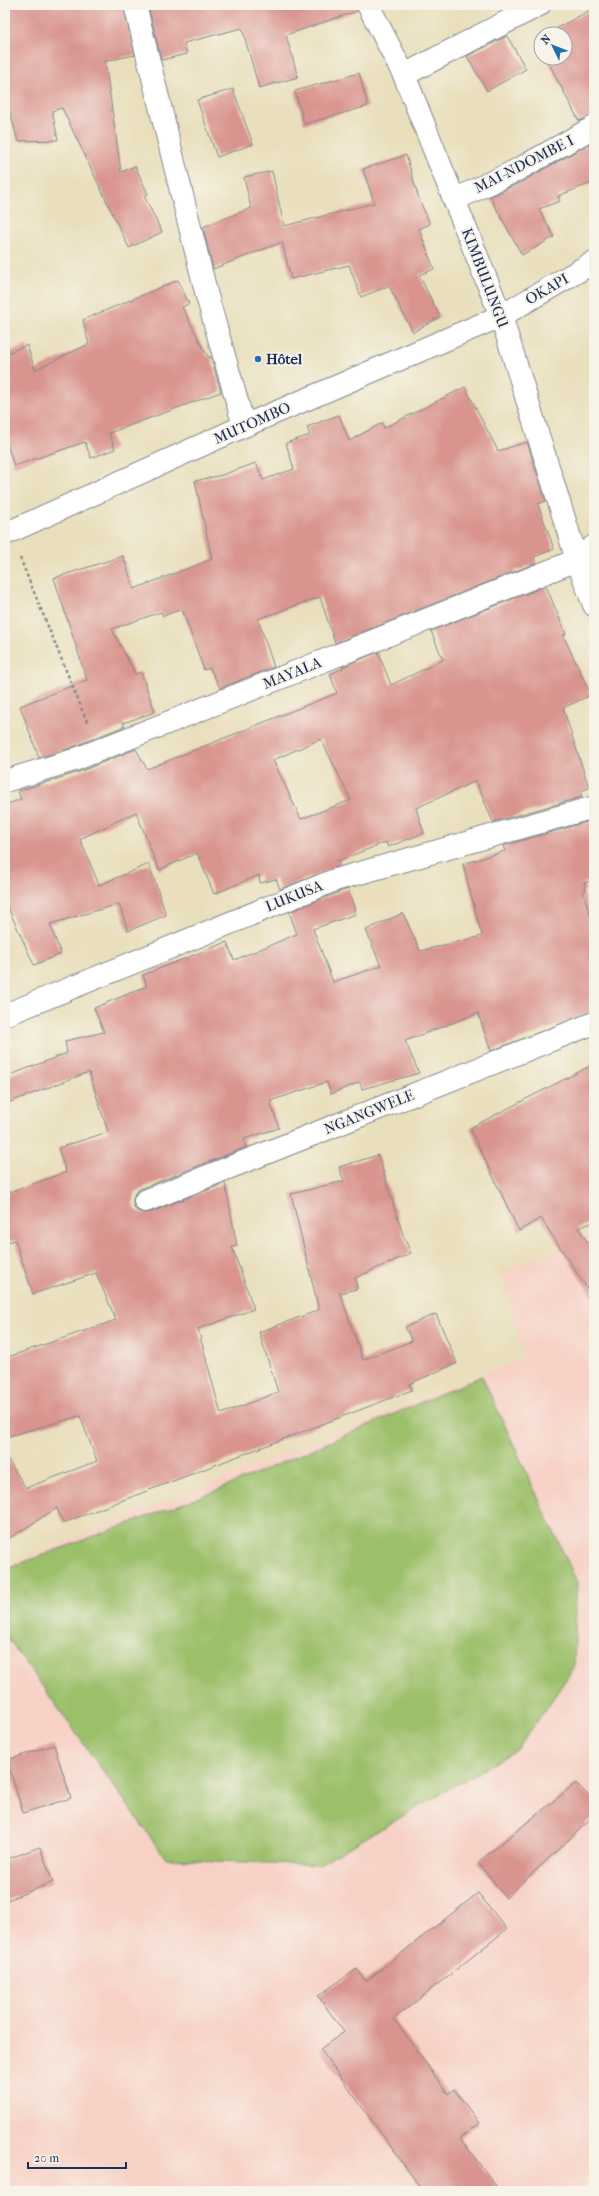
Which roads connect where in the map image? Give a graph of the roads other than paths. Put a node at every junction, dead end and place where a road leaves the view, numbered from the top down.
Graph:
1 (136, 5) edge
2 (368, 5) edge
3 (540, 5) edge
4 (404, 75) junction
5 (594, 128) edge
6 (454, 200) junction
7 (594, 262) edge
8 (501, 316) junction
9 (244, 426) junction
10 (7, 534) edge
11 (594, 546) edge
12 (577, 560) junction
13 (594, 605) edge
14 (5, 781) edge
15 (594, 807) edge
16 (5, 1015) edge
17 (594, 1022) edge
18 (145, 1202) dead end

1 - 9 street
2 - 4 street, KIMBULUNGU
3 - 4 street
4 - 6 street, KIMBULUNGU
5 - 6 street, MAI-NDOMBE I
6 - 8 street, KIMBULUNGU
7 - 8 street, OKAPI
8 - 9 street, MUTOMBO
8 - 12 street, KIMBULUNGU
9 - 10 street, MUTOMBO
11 - 12 street, MAYALA
12 - 13 street, KIMBULUNGU
12 - 14 street, MAYALA
15 - 16 street, LUKUSA
17 - 18 street, NGANGWELE

